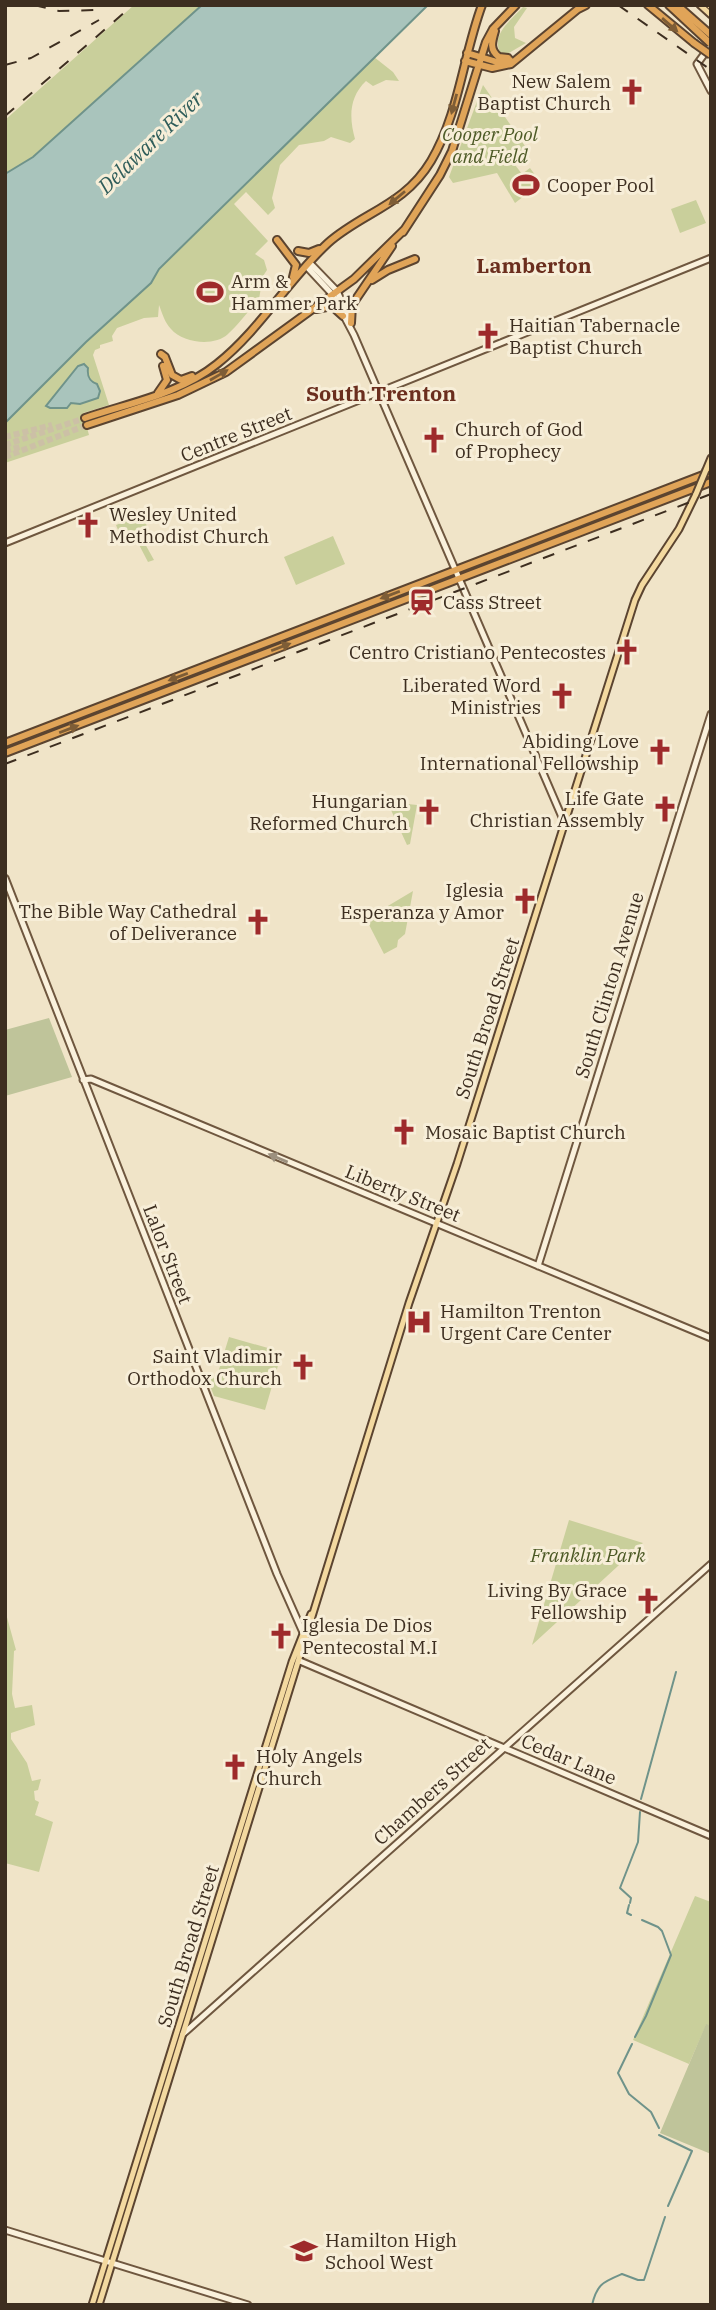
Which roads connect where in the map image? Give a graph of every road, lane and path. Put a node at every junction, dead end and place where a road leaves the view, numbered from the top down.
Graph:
1 (482, 5) edge
2 (516, 5) edge
3 (586, 5) edge
4 (648, 5) edge
5 (669, 5) edge
6 (677, 5) edge
7 (700, 5) edge
8 (711, 15) edge
9 (498, 23) junction
10 (701, 31) junction
11 (711, 35) edge
12 (711, 44) edge
13 (524, 52) junction
14 (711, 55) edge
15 (466, 57) junction
16 (480, 57) junction
17 (513, 57) junction
18 (478, 65) junction
19 (492, 68) junction
20 (472, 87) junction
21 (711, 91) edge
22 (405, 229) junction
23 (278, 240) dead end
24 (330, 242) junction
25 (298, 251) dead end
26 (711, 258) edge
27 (415, 259) dead end
28 (308, 264) junction
29 (290, 283) junction
30 (366, 286) junction
31 (335, 293) junction
32 (308, 313) junction
33 (343, 316) junction
34 (351, 323) junction
35 (354, 335) junction
36 (216, 365) junction
37 (379, 393) junction
38 (158, 394) junction
39 (711, 458) edge
40 (708, 471) edge
41 (711, 482) edge
42 (5, 543) edge
43 (454, 571) junction
44 (458, 580) junction
45 (711, 714) edge
46 (5, 743) edge
47 (5, 753) edge
48 (565, 824) junction
49 (5, 878) edge
50 (83, 1080) junction
51 (437, 1223) junction
52 (538, 1266) junction
53 (711, 1338) edge
54 (711, 1564) edge
55 (318, 1598) junction
56 (302, 1633) junction
57 (306, 1640) junction
58 (300, 1661) junction
59 (504, 1748) junction
60 (711, 1836) edge
61 (184, 2034) junction
62 (174, 2041) junction
63 (5, 2230) edge
64 (105, 2261) junction
65 (112, 2263) junction
66 (92, 2305) edge
67 (99, 2305) edge
68 (248, 2305) edge

1 - 15 highway
2 - 9 highway
3 - 13 highway
4 -> 14 highway, bridge
5 - 10 highway
6 - 10 highway
7 - 8 main road
9 - 16 highway
9 - 17 highway
10 - 11 highway
10 - 12 highway
12 - 21 street
13 - 17 highway
13 - 19 highway
15 - 16 highway
15 - 18 highway
15 -> 24 highway
16 - 17 highway
16 - 18 highway
18 - 19 highway
18 - 20 highway
19 - 20 highway
20 - 22 highway
22 - 30 highway
22 - 31 highway
23 - 29 highway
24 - 25 highway
24 - 28 highway
26 - 37 street, Centre Street
27 - 30 highway
28 - 29 highway
28 - 31 street
29 - 36 highway
30 - 34 highway
31 - 32 highway
31 - 33 street
31 - 34 street
32 - 33 highway
38 -> 32 highway
33 - 35 street
34 - 35 street
35 - 37 street
36 - 38 highway
36 - 38 highway
37 - 42 street, Centre Street
37 - 43 street
39 - 40 main road, South Broad Street
40 - 43 highway
40 - 48 main road, South Broad Street, bridge
41 - 44 highway
43 - 44 street
43 -> 46 highway
47 -> 44 highway
44 - 48 street
45 - 52 street, South Clinton Avenue
48 - 51 main road, South Broad Street
49 - 50 street, Lalor Street
51 -> 50 street, Liberty Street
50 - 56 street, Lalor Street
51 - 52 street, Liberty Street
51 - 55 main road, South Broad Street
52 - 53 street, Liberty Street
54 - 59 street, Chambers Street
55 - 56 main road, South Broad Street
55 - 57 main road, South Broad Street
56 - 57 street, Lalor Street
56 - 62 main road, South Broad Street
57 - 58 main road, South Broad Street
58 - 59 street, Cedar Lane
58 - 61 main road, South Broad Street
59 - 60 street, Cedar Lane
59 - 61 street, Chambers Street
61 - 62 street, Chambers Street
61 - 65 main road, South Broad Street
62 - 64 main road, South Broad Street
63 - 64 street
64 - 65 street
64 - 66 main road, South Broad Street
65 - 67 main road, South Broad Street
65 - 68 street

